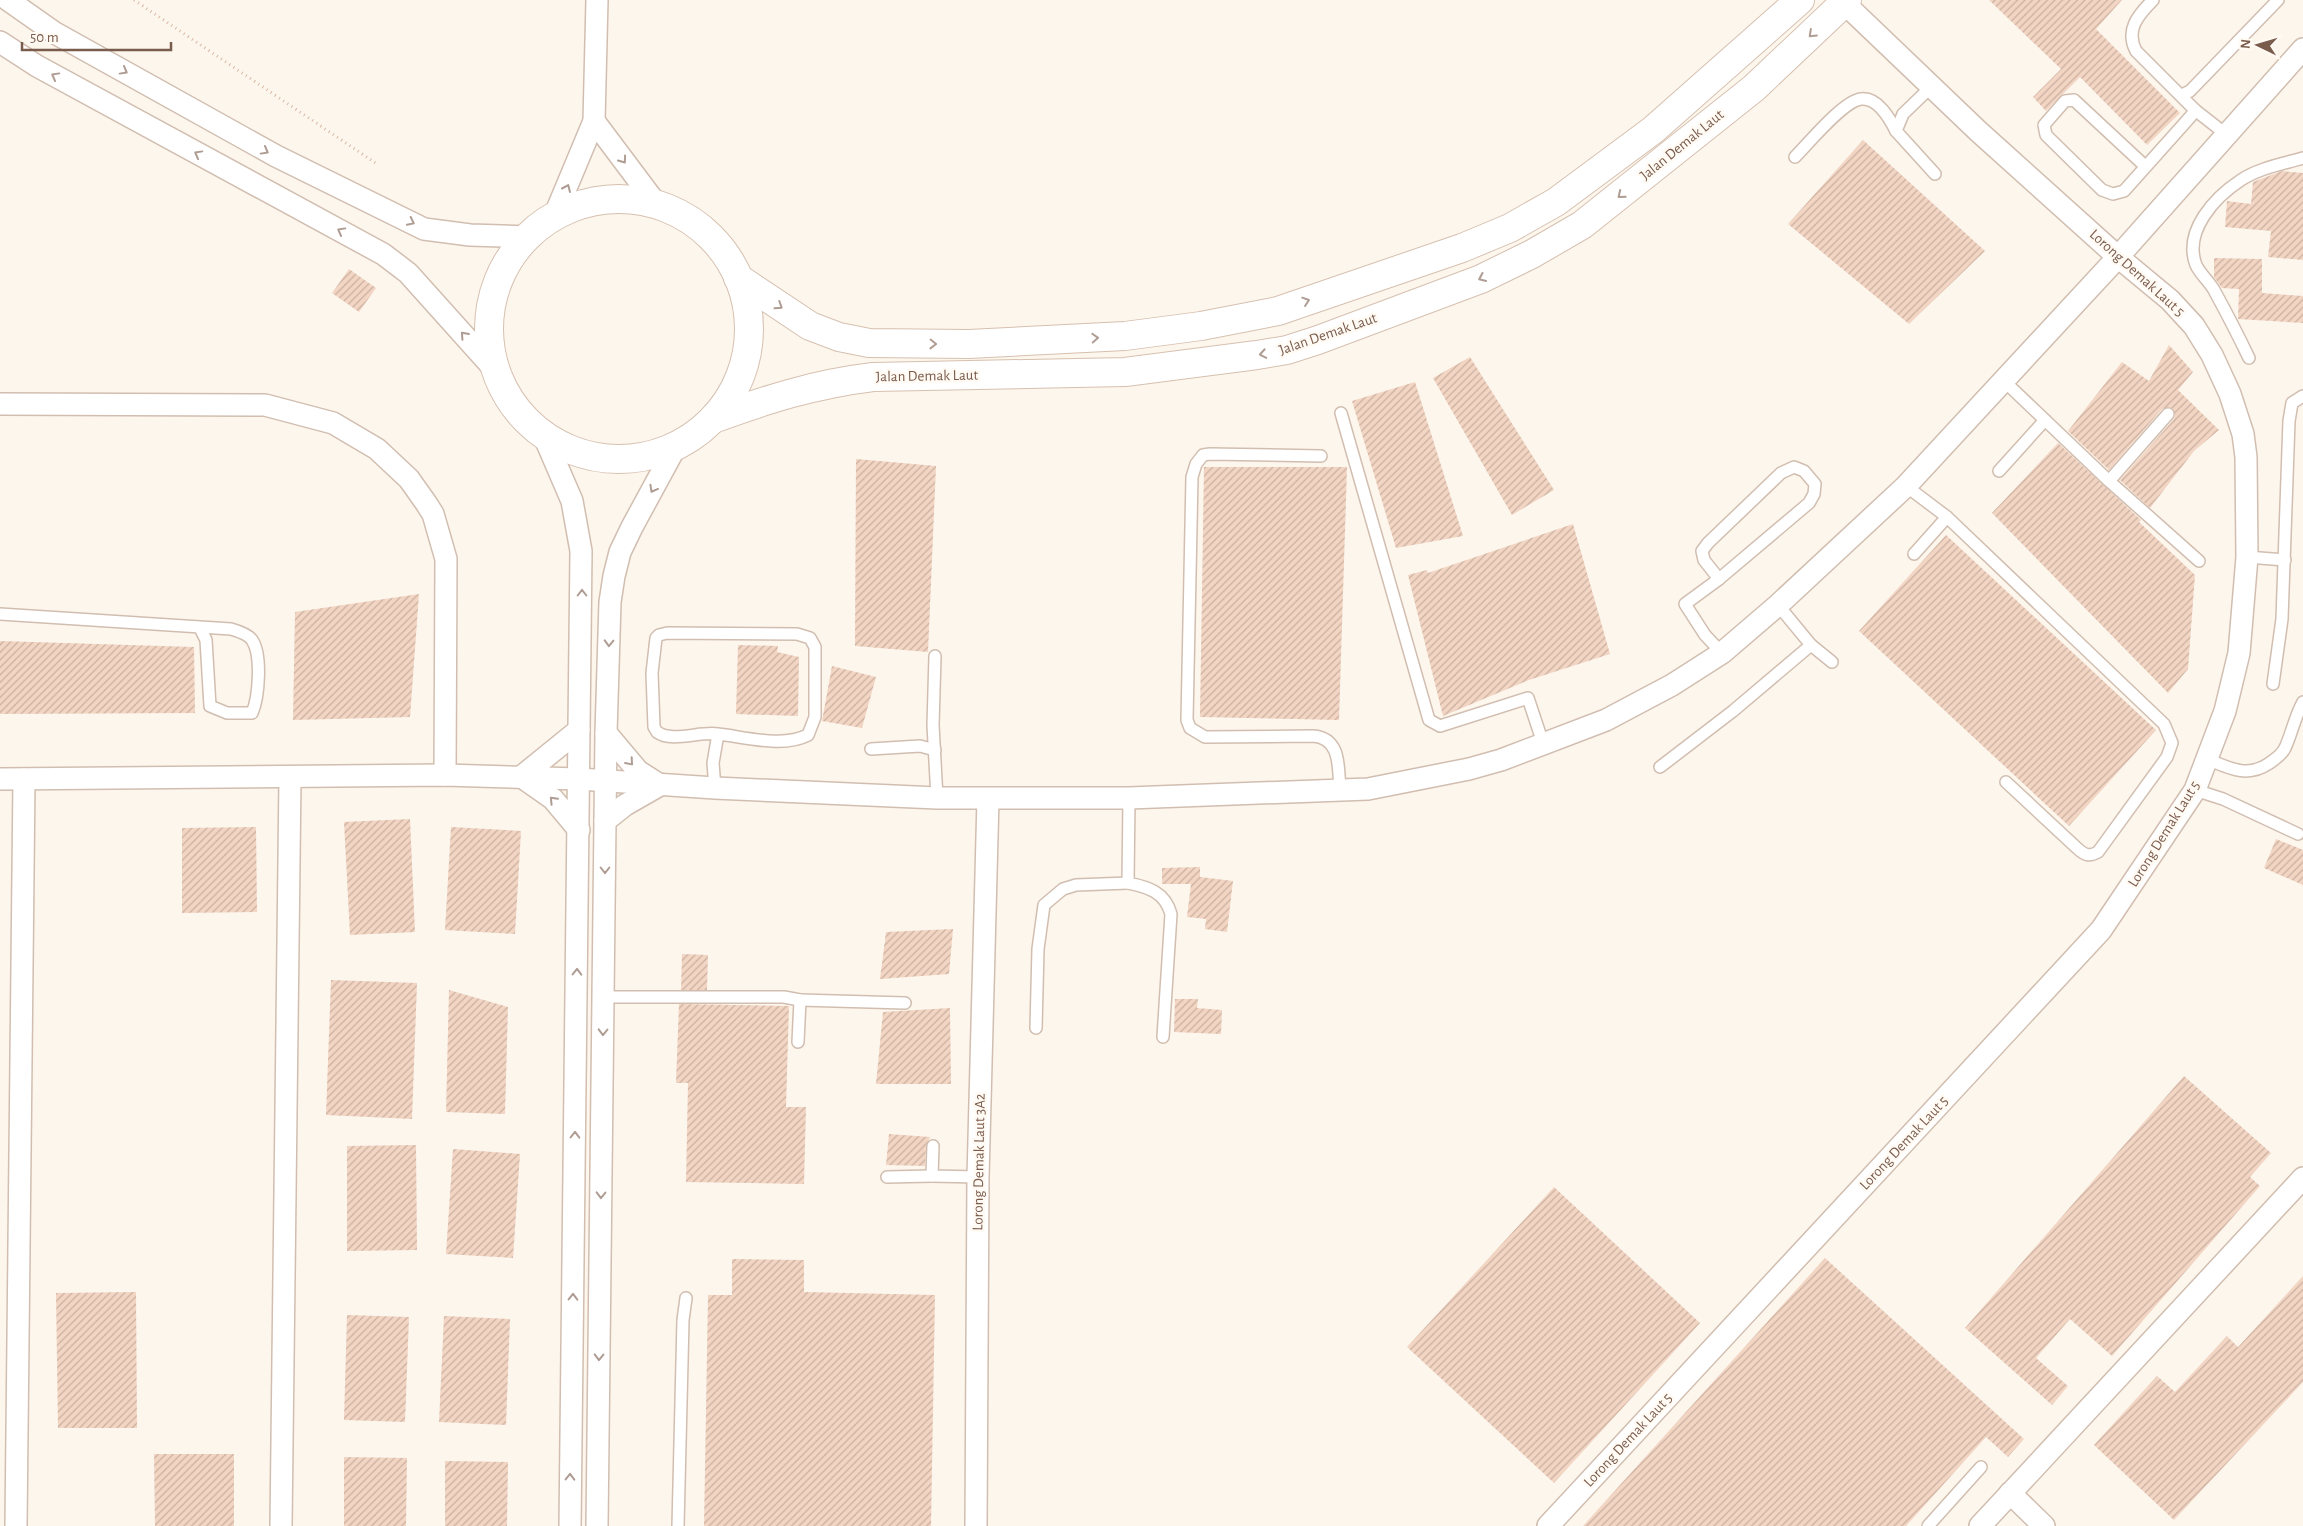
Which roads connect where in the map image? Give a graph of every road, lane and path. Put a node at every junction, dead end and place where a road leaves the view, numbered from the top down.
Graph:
1 (8, 0) edge
2 (134, 0) edge
3 (597, 0) edge
4 (1800, 0) edge
5 (2153, 0) edge
6 (2278, 0) edge
7 (1844, 1) edge
8 (0, 42) edge
9 (2303, 49) edge
10 (1931, 86) junction
11 (2182, 95) junction
12 (2195, 110) junction
13 (594, 121) junction
14 (1896, 131) junction
15 (2227, 135) junction
16 (1795, 157) dead end
17 (2303, 158) edge
18 (378, 164) dead end
19 (2145, 166) junction
20 (1935, 174) dead end
21 (657, 205) junction
22 (534, 232) junction
23 (2118, 257) junction
24 (738, 278) junction
25 (2250, 358) dead end
26 (496, 371) junction
27 (2003, 380) junction
28 (2303, 396) edge
29 (0, 404) edge
30 (1341, 412) dead end
31 (2168, 414) dead end
32 (713, 419) junction
33 (2045, 420) junction
34 (544, 436) junction
35 (676, 446) junction
36 (1321, 456) dead end
37 (1999, 471) dead end
38 (2109, 481) junction
39 (1906, 486) junction
40 (1947, 517) junction
41 (1914, 554) dead end
42 (2247, 557) junction
43 (2285, 560) junction
44 (2199, 561) dead end
45 (1719, 579) junction
46 (1778, 605) junction
47 (0, 614) edge
48 (200, 628) junction
49 (1811, 645) junction
50 (1722, 653) junction
51 (935, 656) dead end
52 (1832, 662) dead end
53 (2273, 684) dead end
54 (2303, 702) edge
55 (580, 730) junction
56 (606, 733) junction
57 (718, 734) junction
58 (1544, 746) junction
59 (871, 749) dead end
60 (934, 750) junction
61 (2208, 759) junction
62 (1660, 767) dead end
63 (445, 775) junction
64 (290, 777) junction
65 (521, 777) junction
66 (0, 779) edge
67 (24, 779) junction
68 (579, 779) junction
69 (606, 781) junction
70 (2006, 782) dead end
71 (660, 785) junction
72 (715, 788) junction
73 (2195, 790) junction
74 (1340, 791) junction
75 (936, 798) junction
76 (988, 798) junction
77 (1129, 798) junction
78 (605, 821) junction
79 (579, 830) junction
80 (2298, 834) dead end
81 (1128, 883) junction
82 (604, 997) junction
83 (800, 1000) junction
84 (906, 1003) dead end
85 (1036, 1028) dead end
86 (1163, 1037) dead end
87 (798, 1042) dead end
88 (932, 1146) dead end
89 (932, 1176) junction
90 (887, 1177) dead end
91 (978, 1177) junction
92 (2303, 1178) edge
93 (686, 1298) dead end
94 (1982, 1467) dead end
95 (2010, 1493) junction
96 (16, 1526) edge
97 (280, 1526) edge
98 (570, 1526) edge
99 (597, 1526) edge
100 (678, 1526) edge
101 (976, 1526) edge
102 (1548, 1526) edge
103 (1928, 1526) edge
104 (1980, 1526) edge
105 (2044, 1526) edge

1 -> 22 street
2 - 18 path
3 - 13 street
24 -> 4 main road, Jalan Demak Laut
5 - 11 lane
6 - 11 lane
7 - 10 street, Lorong Demak Laut 5
7 -> 32 main road, Jalan Demak Laut
26 -> 8 street
9 - 15 street
10 - 14 lane
10 - 23 street, Lorong Demak Laut 5
11 - 12 lane
12 - 15 lane
12 - 19 lane
13 -> 21 street
22 -> 13 street
14 - 16 lane
14 - 20 lane
15 - 23 street
17 - 25 lane
19 - 19 lane
21 - 22 main road
21 - 24 main road
22 - 26 main road
23 - 27 street
23 - 42 street, Lorong Demak Laut 5
24 - 32 main road
26 - 34 main road
27 - 33 lane
27 - 39 street
28 - 43 lane
29 - 63 street
30 - 58 lane
31 - 38 lane
32 - 35 main road
33 - 37 lane
33 - 38 lane
34 - 35 main road
55 -> 34 street
35 -> 56 street
36 - 74 lane
38 - 44 lane
39 - 40 lane
39 - 46 street
40 - 41 lane
40 - 70 lane
42 - 43 lane
42 - 61 street, Lorong Demak Laut 5
43 - 53 lane
45 - 45 lane
45 - 50 lane
46 - 49 lane
46 - 50 street
47 - 48 lane
48 - 48 lane
49 - 52 lane
49 - 62 lane
50 - 58 street
51 - 60 lane
54 - 61 lane
55 - 65 street
55 - 68 street
56 - 69 street
56 -> 71 street
57 - 57 lane
57 - 72 lane
58 - 74 street
59 - 60 lane
60 - 75 lane
61 - 73 street, Lorong Demak Laut 5
63 - 64 street
63 - 65 street
64 - 67 street
64 - 97 street
65 - 68 street
79 -> 65 street
66 - 67 street
67 - 96 street
68 - 69 street
68 - 79 street
69 - 71 street
69 - 78 street
71 - 72 street
71 - 78 street
72 - 75 street
73 - 80 lane
73 - 102 street, Lorong Demak Laut 5
74 - 77 street
75 - 76 street
76 - 77 street
76 - 91 street, Lorong Demak Laut 3A2
77 - 81 lane
78 -> 82 street
98 -> 79 street
81 - 85 lane
81 - 86 lane
82 - 83 lane
82 -> 99 street
83 - 84 lane
83 - 87 lane
88 - 89 lane
89 - 90 lane
89 - 91 lane
91 - 101 street, Lorong Demak Laut 3A2
92 - 95 street
93 - 100 lane
94 - 103 lane
95 - 104 street
95 - 105 street

